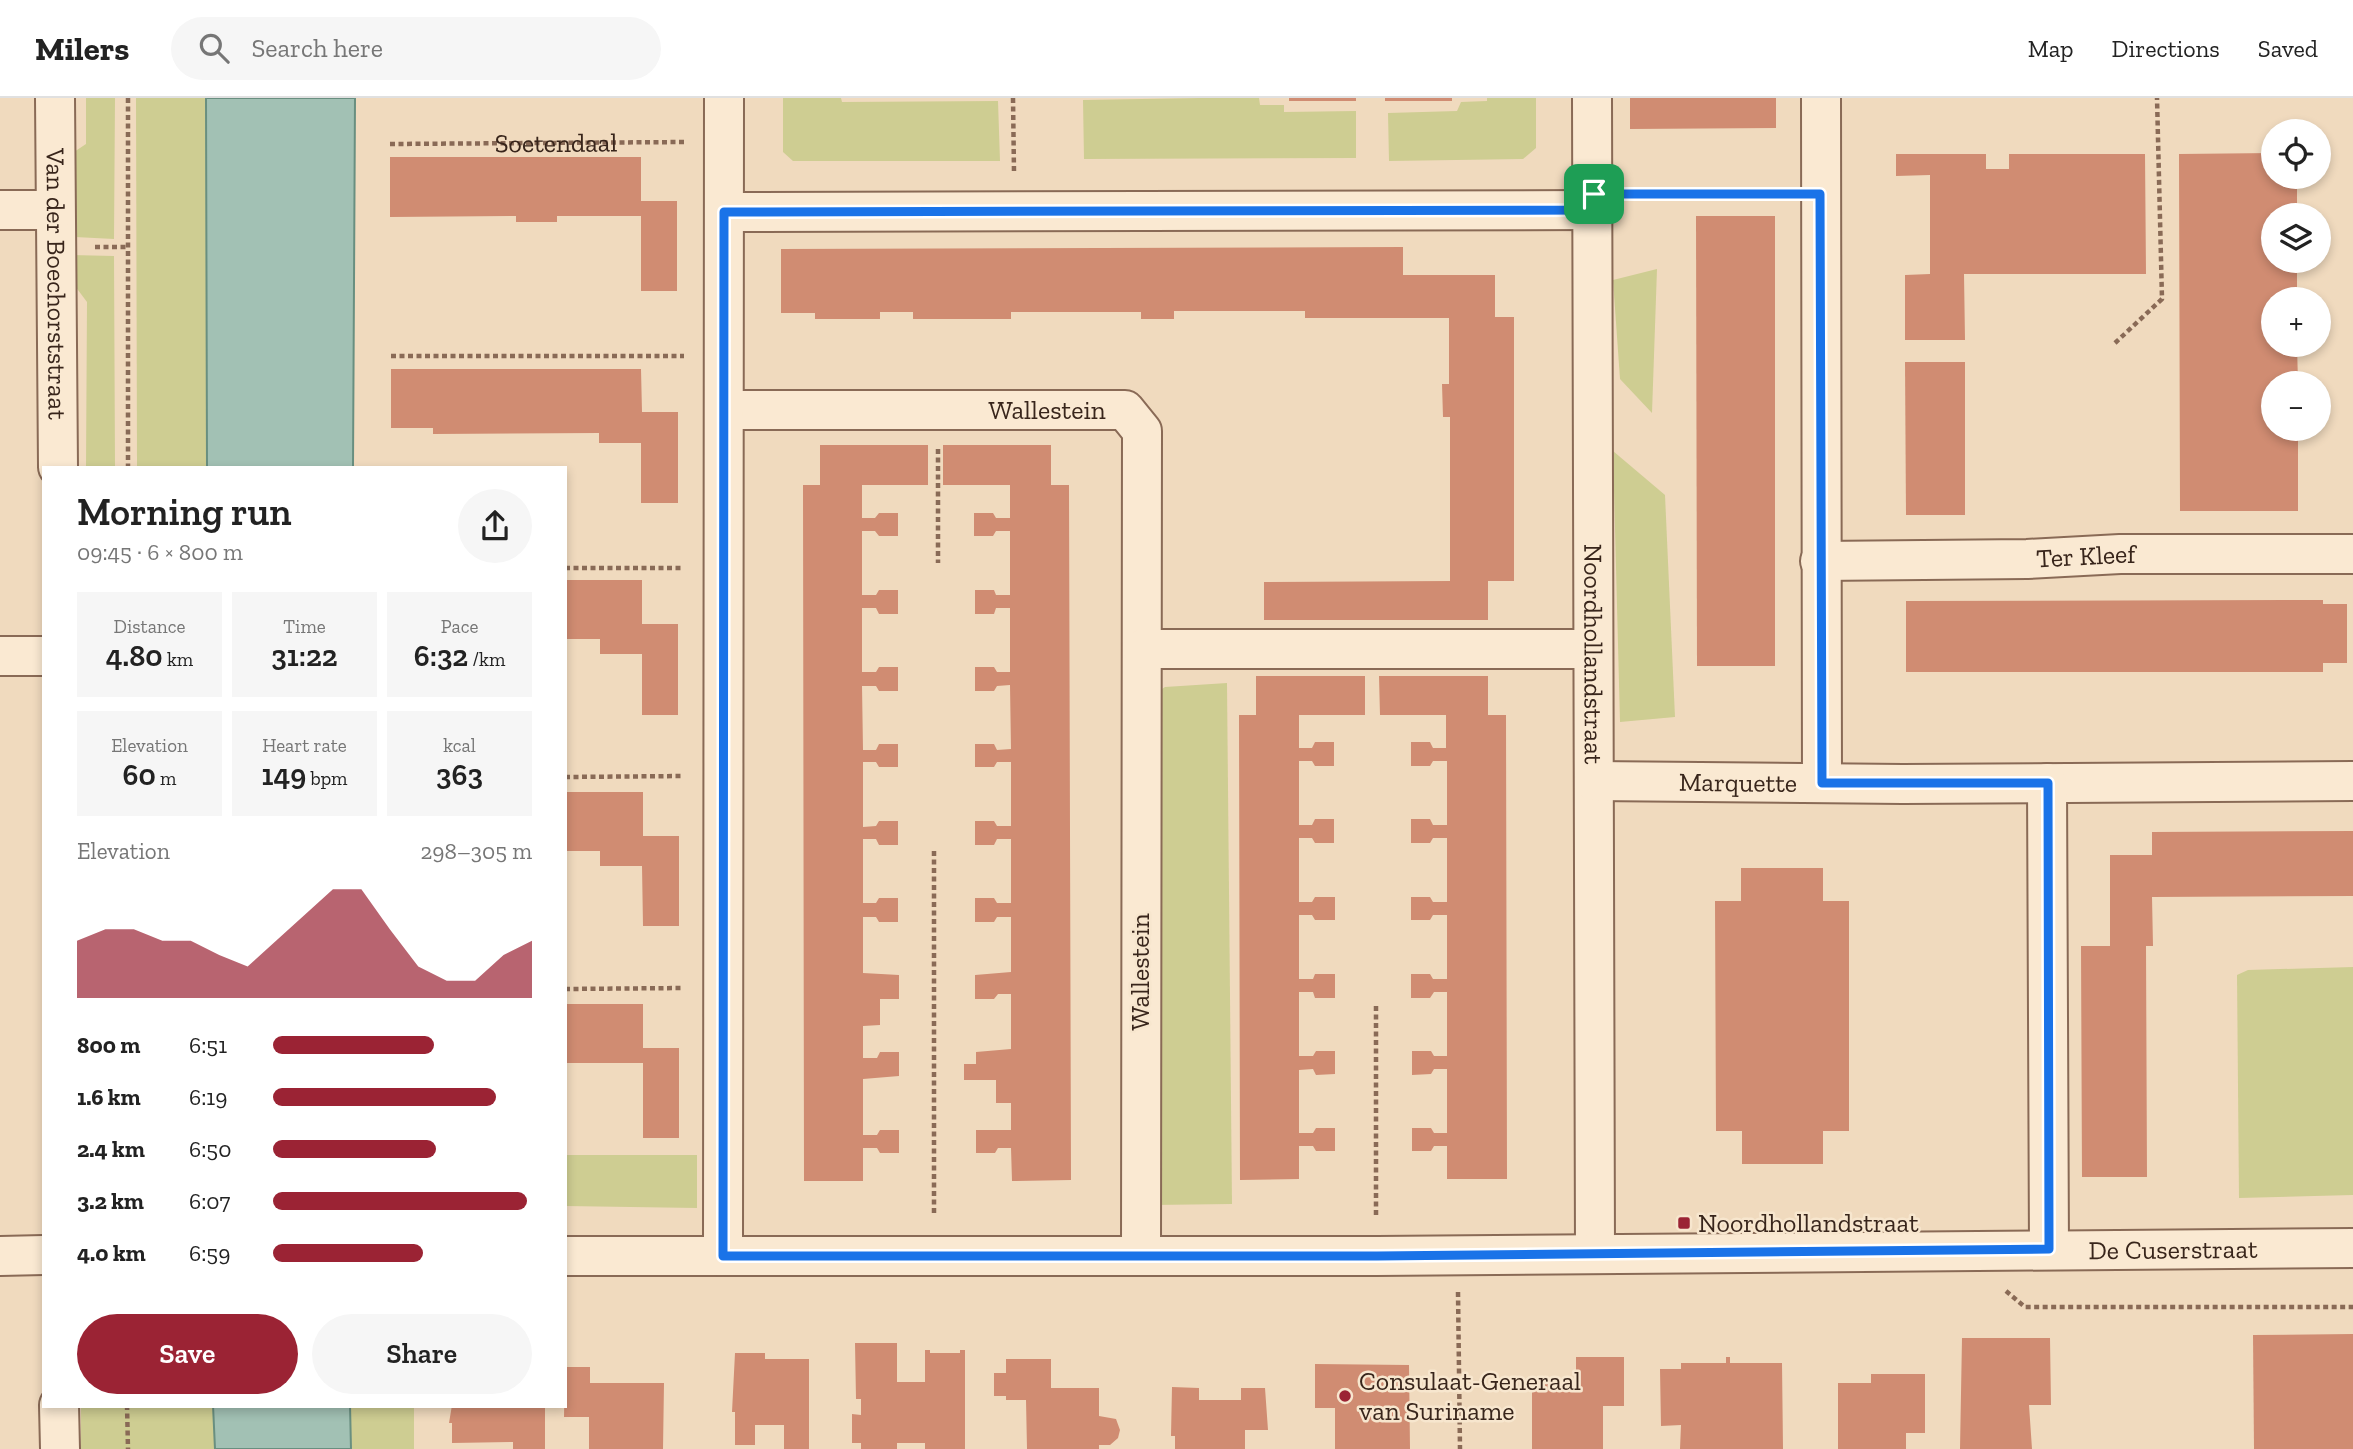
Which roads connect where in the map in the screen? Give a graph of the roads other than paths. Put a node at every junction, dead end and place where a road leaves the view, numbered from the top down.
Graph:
1 (55, 98) edge
2 (724, 98) edge
3 (1592, 98) edge
4 (1821, 98) edge
5 (1594, 202) junction
6 (0, 210) edge
7 (55, 210) junction
8 (724, 212) junction
9 (725, 410) junction
10 (58, 466) edge
11 (2353, 554) edge
12 (1820, 561) junction
13 (1142, 649) junction
14 (1593, 649) junction
15 (0, 656) edge
16 (42, 656) edge
17 (1594, 781) junction
18 (2353, 781) edge
19 (1822, 783) junction
20 (2048, 783) junction
21 (2353, 1248) edge
22 (2049, 1249) junction
23 (1595, 1252) junction
24 (1141, 1254) junction
25 (42, 1255) edge
26 (0, 1256) edge
27 (567, 1256) edge
28 (723, 1256) junction
29 (60, 1408) edge
30 (60, 1449) edge

1 - 7 street, Van der Boechorststraat
2 - 8 street
3 - 5 street, Noordhollandstraat
4 - 12 street
5 - 8 street
5 - 14 street, Noordhollandstraat
6 - 7 street
7 - 10 street, Van der Boechorststraat
8 - 9 street
9 - 13 street, Wallestein
9 - 28 street
11 - 12 street, Ter Kleef
12 - 19 street
13 - 14 street
13 - 24 street, Wallestein
14 - 17 street, Noordhollandstraat
15 - 16 street
17 - 19 street, Marquette
17 - 23 street, Noordhollandstraat
18 - 20 street, Marquette
19 - 20 street, Marquette
20 - 22 street
21 - 22 street, De Cuserstraat
22 - 23 street, De Cuserstraat
23 - 24 street, De Cuserstraat
24 - 28 street, De Cuserstraat
25 - 26 street
27 - 28 street, De Cuserstraat
29 - 30 street

